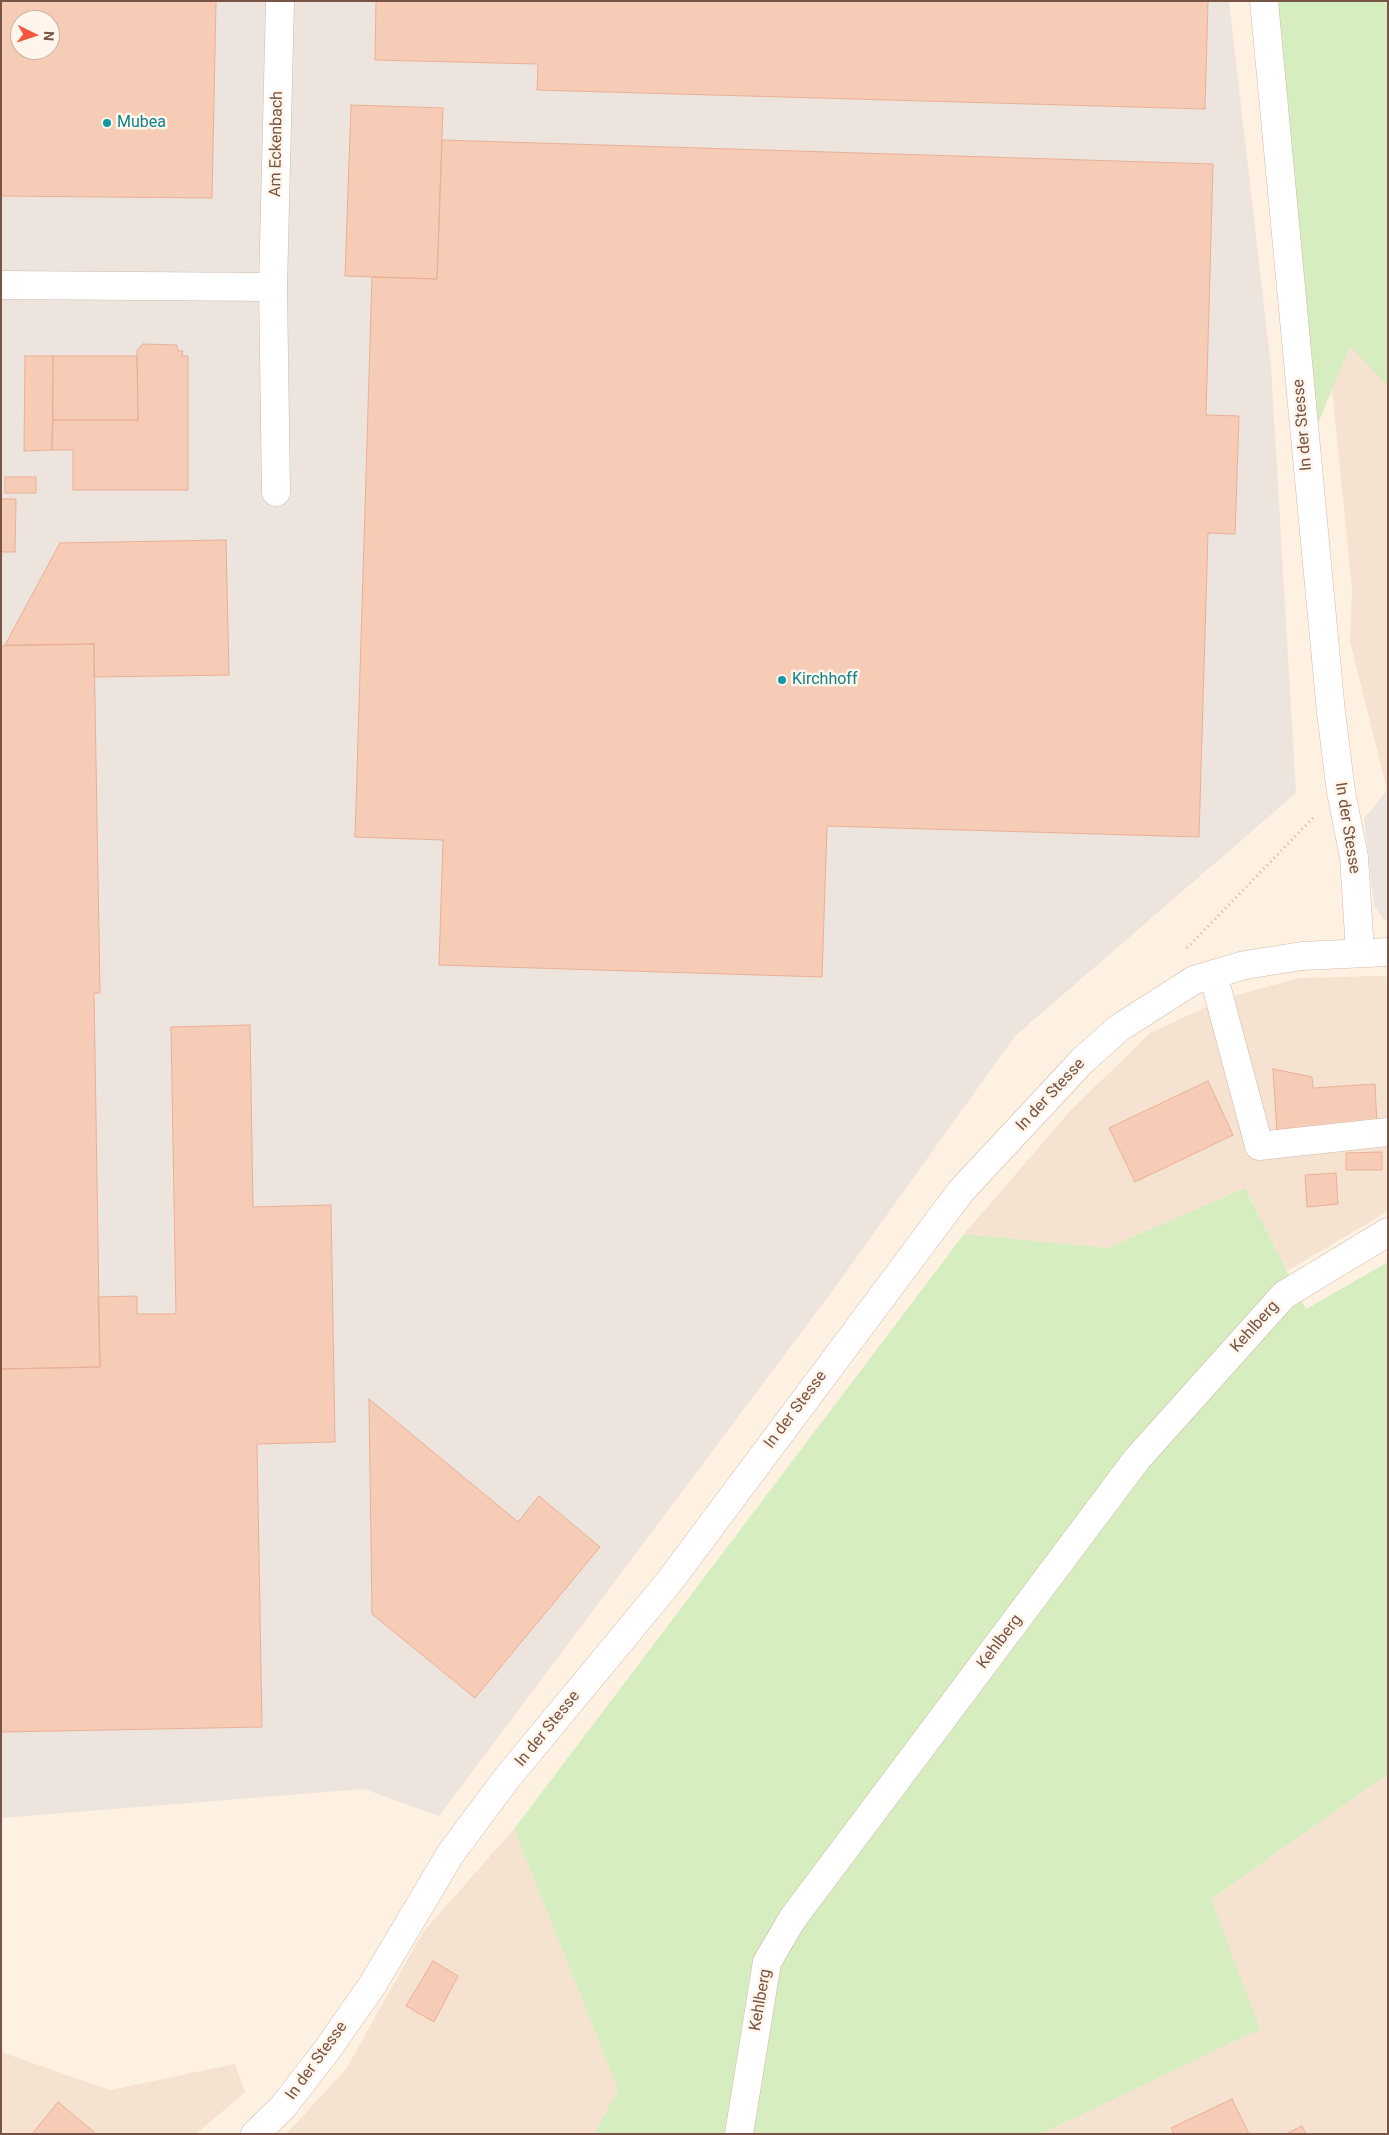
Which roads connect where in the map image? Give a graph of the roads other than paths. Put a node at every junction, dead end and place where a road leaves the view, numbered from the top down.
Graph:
1 (280, 1) edge
2 (1264, 1) edge
3 (1, 285) edge
4 (273, 287) junction
5 (276, 492) dead end
6 (1360, 952) junction
7 (1388, 952) edge
8 (1213, 974) junction
9 (1388, 1132) edge
10 (1388, 1232) edge
11 (255, 2134) edge
12 (739, 2134) edge

1 - 4 street, Am Eckenbach
2 - 6 street, In der Stesse
3 - 4 street
4 - 5 street, Am Eckenbach
6 - 7 street
6 - 8 street, In der Stesse
8 - 9 street
8 - 11 street, In der Stesse
10 - 12 street, Kehlberg

